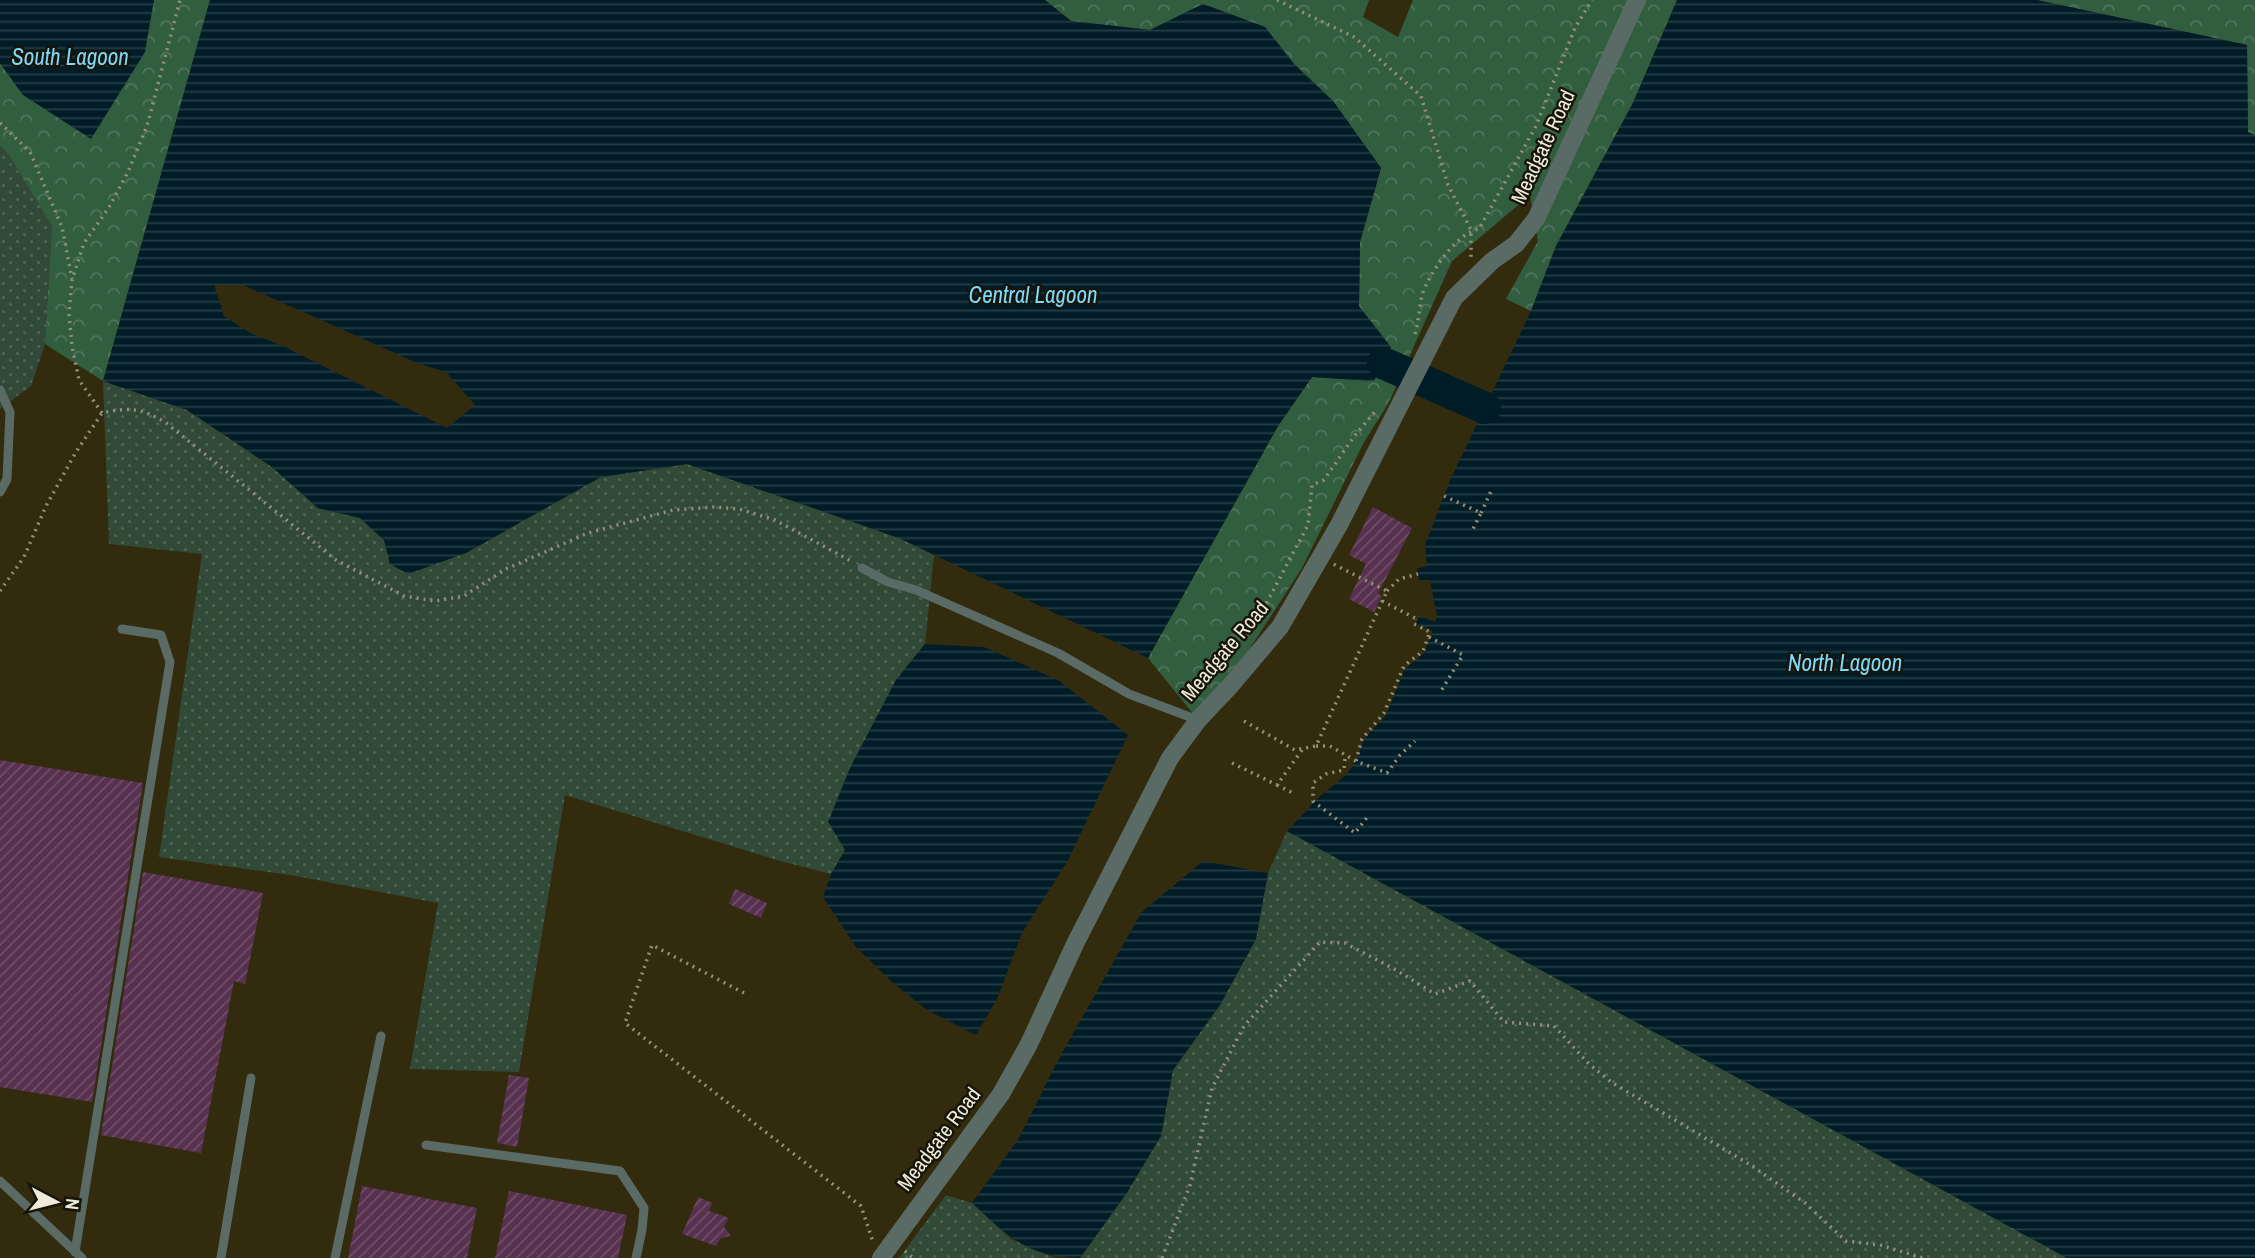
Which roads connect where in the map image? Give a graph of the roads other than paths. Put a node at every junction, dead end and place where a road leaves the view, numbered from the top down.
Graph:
1 (1637, 0) edge
2 (0, 390) edge
3 (0, 492) edge
4 (862, 568) road end
5 (122, 629) dead end
6 (1198, 720) junction
7 (381, 1036) dead end
8 (251, 1078) dead end
9 (426, 1144) dead end
10 (0, 1181) edge
11 (79, 1255) edge
12 (221, 1258) edge
13 (335, 1258) edge
14 (636, 1258) edge
15 (881, 1258) edge

1 - 6 street, Meadgate Road
2 - 3 lane
4 - 6 lane
5 - 11 lane
6 - 15 street, Meadgate Road
7 - 13 lane
8 - 12 lane
9 - 14 lane
10 - 11 lane

